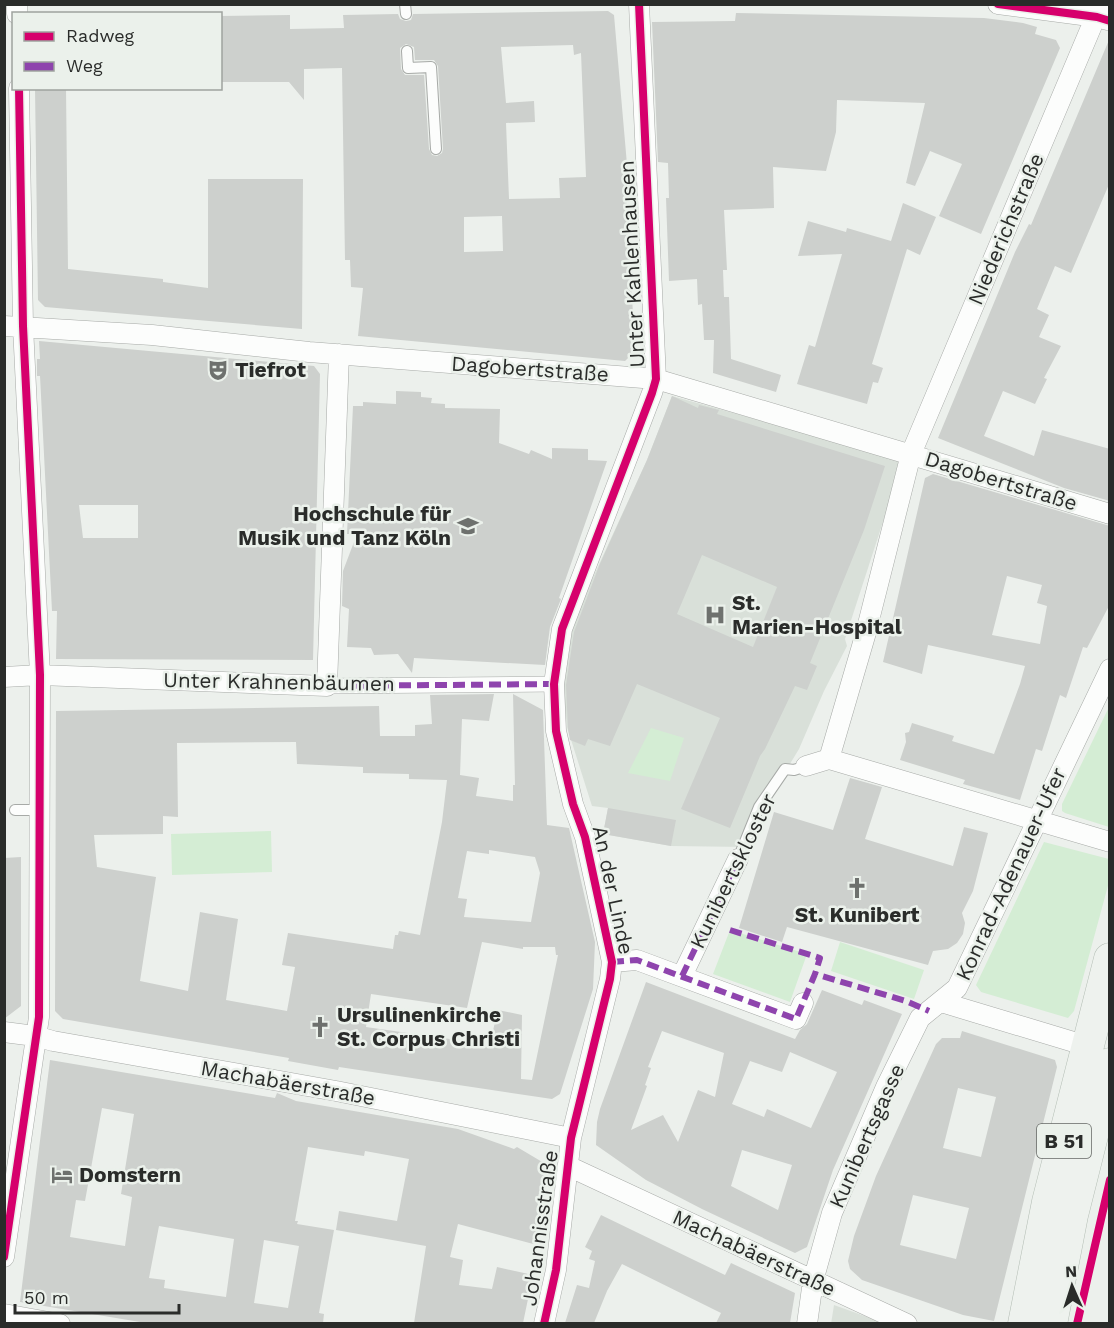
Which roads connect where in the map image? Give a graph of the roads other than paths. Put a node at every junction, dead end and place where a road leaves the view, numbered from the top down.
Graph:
1 (639, 4) edge
2 (998, 4) edge
3 (1103, 14) edge
4 (407, 51) dead end
5 (19, 90) edge
6 (435, 149) dead end
7 (14, 326) edge
8 (339, 354) junction
9 (656, 379) junction
10 (911, 454) junction
11 (1110, 514) edge
12 (1110, 669) edge
13 (40, 675) junction
14 (4, 677) edge
15 (554, 684) junction
16 (327, 686) junction
17 (829, 759) junction
18 (806, 766) joint
19 (15, 810) dead end
20 (38, 810) junction
21 (1036, 821) junction
22 (1110, 842) edge
23 (738, 859) joint
24 (1110, 959) edge
25 (612, 962) junction
26 (682, 976) junction
27 (941, 1002) junction
28 (803, 1003) dead end
29 (4, 1032) edge
30 (35, 1036) junction
31 (1098, 1055) edge
32 (571, 1138) junction
33 (568, 1166) junction
34 (4, 1257) edge
35 (813, 1281) junction
36 (4, 1314) edge
37 (60, 1323) edge
38 (544, 1323) edge
39 (807, 1323) edge
40 (907, 1323) edge
41 (1024, 1323) edge
42 (1051, 1323) edge

1 - 9 street, Unter Kahlenhausen
2 - 3 street
3 - 10 street, Niederichstraße
4 - 6 lane
5 - 7 street
7 - 8 street, Dagobertstraße
7 - 13 street
8 - 9 street, Dagobertstraße
8 - 16 street
9 - 10 street, Dagobertstraße
9 - 15 street, Unter Kahlenhausen
10 - 11 street, Dagobertstraße
10 - 17 street
12 - 21 street, Konrad-Adenauer-Ufer
13 - 14 street, Unter Krahnenbäumen
13 - 16 street, Unter Krahnenbäumen
13 - 20 street
15 - 16 street, Unter Krahnenbäumen
15 - 25 street, An der Linde
17 - 18 street, Kunibertskloster
17 - 21 street
18 - 23 lane, Kunibertskloster
19 - 20 lane
20 - 30 street
21 - 22 street
21 - 27 street, Konrad-Adenauer-Ufer
23 - 26 street, Kunibertskloster
24 - 31 main road, B 51
25 - 26 street, Kunibertskloster
25 - 32 street, An der Linde
26 - 28 street, Kunibertskloster
27 - 31 street, Konrad-Adenauer-Ufer
27 - 35 street, Kunibertsgasse
29 - 30 street, Machabäerstraße
30 - 32 street, Machabäerstraße
30 - 34 street
31 - 41 main road, B 51
31 - 42 main road, B 51
32 - 33 street, Johannisstraße
33 - 35 street, Machabäerstraße
33 - 38 street, Johannisstraße
35 - 39 street, Kunibertsgasse
35 - 40 street, Machabäerstraße
36 - 37 street

